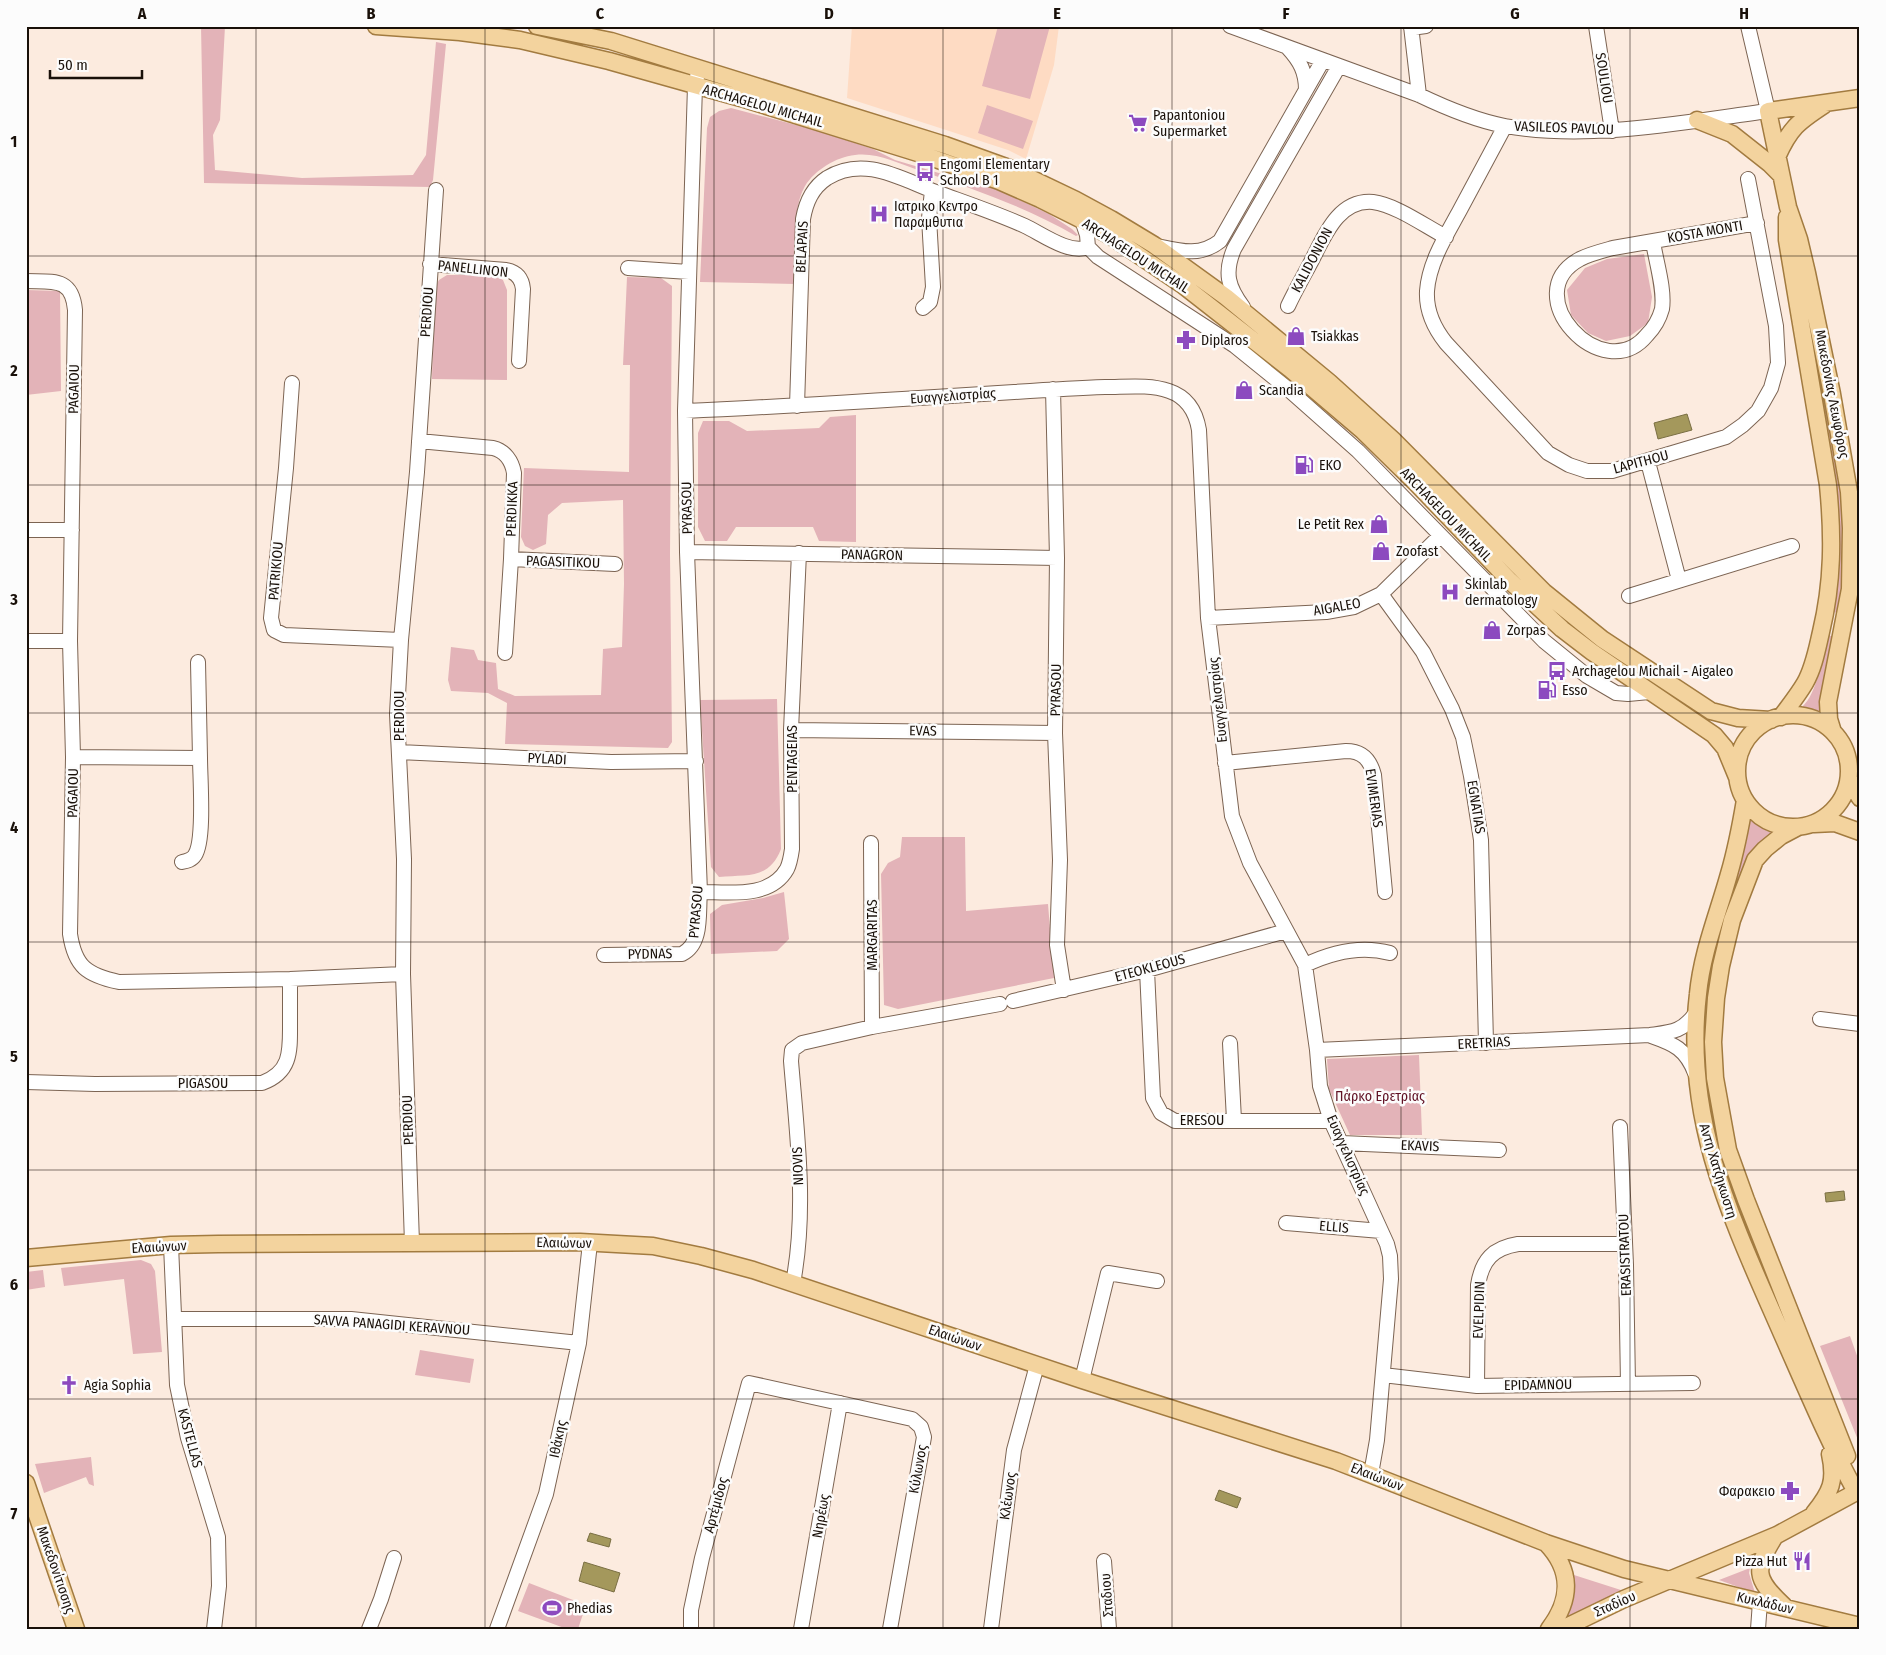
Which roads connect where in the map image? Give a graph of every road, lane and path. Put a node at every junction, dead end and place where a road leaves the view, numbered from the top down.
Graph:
1 (376, 26) edge
2 (537, 26) edge
3 (1230, 26) edge
4 (1426, 26) edge
5 (1596, 26) edge
6 (1748, 26) edge
7 (1411, 27) edge
8 (1248, 29) edge
9 (1286, 46) junction
10 (1323, 60) junction
11 (1339, 66) junction
12 (699, 68) junction
13 (695, 86) junction
14 (1306, 90) junction
15 (1419, 96) junction
16 (1860, 98) edge
17 (1828, 102) junction
18 (1768, 111) junction
19 (1697, 120) junction
20 (1505, 126) junction
21 (1612, 131) junction
22 (1777, 157) junction
23 (1781, 175) junction
24 (1748, 179) dead end
25 (436, 190) dead end
26 (932, 191) junction
27 (1788, 207) junction
28 (1082, 220) junction
29 (1758, 222) junction
30 (1446, 237) junction
31 (1653, 242) junction
32 (1154, 245) junction
33 (1088, 247) junction
34 (430, 264) junction
35 (628, 268) dead end
36 (690, 272) junction
37 (26, 281) edge
38 (1288, 306) dead end
39 (924, 308) dead end
40 (1251, 317) junction
41 (519, 361) dead end
42 (292, 384) dead end
43 (1053, 389) junction
44 (797, 406) junction
45 (686, 411) junction
46 (419, 441) junction
47 (1648, 462) junction
48 (26, 530) edge
49 (72, 530) junction
50 (1440, 536) junction
51 (1792, 546) dead end
52 (687, 552) junction
53 (799, 553) junction
54 (1057, 558) junction
55 (511, 560) junction
56 (615, 564) dead end
57 (1679, 580) junction
58 (1381, 594) junction
59 (1629, 596) dead end
60 (1208, 618) junction
61 (401, 640) junction
62 (26, 641) edge
63 (70, 641) junction
64 (504, 653) dead end
65 (198, 662) dead end
66 (1649, 692) junction
67 (1776, 718) junction
68 (791, 730) junction
69 (1833, 732) junction
70 (1055, 733) junction
71 (399, 752) junction
72 (73, 757) junction
73 (200, 758) junction
74 (696, 761) junction
75 (1225, 763) junction
76 (1738, 777) junction
77 (1848, 779) junction
78 (1860, 798) edge
79 (1745, 800) junction
80 (1806, 826) junction
81 (1860, 832) edge
82 (871, 843) dead end
83 (182, 862) dead end
84 (700, 892) junction
85 (1385, 892) dead end
86 (1286, 931) junction
87 (693, 947) joint
88 (1390, 953) dead end
89 (604, 956) dead end
90 (1305, 965) junction
91 (1147, 970) junction
92 (403, 974) junction
93 (290, 979) junction
94 (1064, 990) junction
95 (1696, 1013) junction
96 (1820, 1019) dead end
97 (1860, 1024) edge
98 (872, 1027) junction
99 (1650, 1035) junction
100 (1486, 1042) junction
101 (1230, 1044) dead end
102 (792, 1050) joint
103 (1317, 1050) junction
104 (1696, 1076) junction
105 (26, 1082) edge
106 (1234, 1120) junction
107 (1331, 1121) junction
108 (1620, 1127) dead end
109 (1342, 1143) junction
110 (1499, 1150) dead end
111 (1286, 1223) dead end
112 (1381, 1232) junction
113 (412, 1243) junction
114 (590, 1243) junction
115 (1625, 1244) junction
116 (171, 1245) junction
117 (26, 1258) edge
118 (1157, 1281) dead end
119 (793, 1282) junction
120 (174, 1319) junction
121 (579, 1343) junction
122 (1037, 1365) junction
123 (1383, 1375) junction
124 (1082, 1380) junction
125 (749, 1383) joint
126 (1693, 1383) dead end
127 (1628, 1384) junction
128 (1477, 1386) junction
129 (840, 1403) junction
130 (1830, 1430) junction
131 (1860, 1455) edge
132 (1371, 1474) junction
133 (26, 1482) edge
134 (1858, 1489) edge
135 (1809, 1519) junction
136 (1775, 1536) junction
137 (1546, 1542) junction
138 (394, 1558) dead end
139 (1104, 1562) dead end
140 (1669, 1581) junction
141 (1760, 1602) junction
142 (1784, 1607) junction
143 (1854, 1627) edge
144 (76, 1629) edge
145 (214, 1629) edge
146 (369, 1629) edge
147 (497, 1629) edge
148 (691, 1629) edge
149 (801, 1629) edge
150 (890, 1629) edge
151 (991, 1629) edge
152 (1109, 1629) edge
153 (1549, 1629) edge
154 (1562, 1629) edge
155 (1758, 1629) edge

1 - 13 main road, ARCHAGELOU MICHAIL
2 - 12 main road, ARCHAGELOU MICHAIL
3 - 8 street, VASILEOS PAVLOU
4 - 7 street
5 - 21 street, SOULIOU
6 - 18 street, Μακεδονίας Λεωφόρος
7 - 15 street
8 - 9 street, VASILEOS PAVLOU
9 - 10 street, VASILEOS PAVLOU
9 - 14 street
10 - 11 street, VASILEOS PAVLOU
10 - 14 street
11 - 15 street, VASILEOS PAVLOU
11 - 40 street
12 - 13 street, PYRASOU
12 - 32 main road, ARCHAGELOU MICHAIL
13 - 28 main road, ARCHAGELOU MICHAIL
13 - 36 street, PYRASOU
14 - 32 street
15 - 20 street, VASILEOS PAVLOU
16 - 17 main road
17 - 18 main road
17 - 22 main road
18 - 19 street, VASILEOS PAVLOU
18 - 22 main road, Μακεδονίας Λεωφόρος
19 - 21 street, VASILEOS PAVLOU
19 - 23 main road
20 - 21 street, VASILEOS PAVLOU
20 - 30 street, LAPITHOU
22 - 23 main road, Μακεδονίας Λεωφόρος
23 - 27 main road, Μακεδονίας Λεωφόρος
24 - 29 street, LAPITHOU
25 - 34 street, PERDIOU
26 - 33 street, BELAPAIS
26 - 39 street
26 - 44 street, BELAPAIS
27 - 67 main road, Μακεδονίας Λεωφόρος
27 - 69 main road, Μακεδονίας Λεωφόρος
28 - 33 street
28 - 66 main road, ARCHAGELOU MICHAIL
29 - 31 street, KOSTA MONTI
29 - 47 street, LAPITHOU
30 - 38 street, KALIDONION
30 - 47 street, LAPITHOU
31 - 31 street, KOSTA MONTI
32 - 40 main road, ARCHAGELOU MICHAIL
33 - 50 street
34 - 41 street, PANELLINON
34 - 46 street, PERDIOU
35 - 36 street
36 - 45 street, PYRASOU
37 - 49 street, PAGAIOU
40 - 67 main road, ARCHAGELOU MICHAIL
42 - 61 street, PATRIKIOU
43 - 44 street, Ευαγγελιστρίας
43 - 54 street, PYRASOU
43 - 60 street, Ευαγγελιστρίας
44 - 45 street, Ευαγγελιστρίας
45 - 52 street, PYRASOU
46 - 55 street, PERDIKKA
46 - 61 street, PERDIOU
47 - 57 street
48 - 49 street
49 - 63 street, PAGAIOU
50 - 58 street, AIGALEO
50 - 66 street
51 - 57 street
52 - 53 street, PANAGRON
52 - 74 street, PYRASOU
53 - 54 street, PANAGRON
53 - 68 street, PENTAGEIAS
54 - 70 street, PYRASOU
55 - 56 street, PAGASITIKOU
55 - 64 street, PERDIKKA
57 - 59 street
58 - 60 street, AIGALEO
58 - 100 street, EGNATIAS
60 - 75 street, Ευαγγελιστρίας
61 - 71 street, PERDIOU
62 - 63 street
63 - 72 street, PAGAIOU
65 - 73 street
66 - 76 main road, ARCHAGELOU MICHAIL
67 - 69 main road
67 - 76 main road
68 - 70 street, EVAS
68 - 84 street, PENTAGEIAS
69 - 77 main road
70 - 94 street, PYRASOU
71 - 74 street, PYLADI
71 - 92 street, PERDIOU
72 - 73 street
72 - 93 street, PAGAIOU
73 - 83 street
74 - 84 street, PYRASOU
75 - 85 street, EVIMERIAS
75 - 86 street, Ευαγγελιστρίας
76 - 79 main road
77 - 78 main road
77 - 80 main road
79 - 80 main road
79 - 95 main road, Αντη Χατζηκωστη
80 - 81 main road
80 - 130 main road, Αντη Χατζηκωστη
82 - 98 street, MARGARITAS
84 - 87 street, PYRASOU
86 - 90 street, Ευαγγελιστρίας
86 - 91 street, ETEOKLEOUS
87 - 89 street, PYDNAS
88 - 90 street
90 - 103 street, Ευαγγελιστρίας
91 - 94 street, ETEOKLEOUS
91 - 106 street, ERESOU
92 - 93 street, PAGAIOU
92 - 113 street, PERDIOU
93 - 105 street, PIGASOU
94 - 98 street, ETEOKLEOUS
95 - 99 street, ERETRIAS
95 - 104 main road, Αντη Χατζηκωστη
96 - 97 street
98 - 102 street, ETEOKLEOUS
99 - 100 street, ERETRIAS
99 - 104 street, ERETRIAS
100 - 103 street, ERETRIAS
101 - 106 street
102 - 119 street, NIOVIS
103 - 107 street, Ευαγγελιστρίας
104 - 130 main road, Αντη Χατζηκωστη
106 - 107 street, ERESOU
107 - 109 street, Ευαγγελιστρίας
108 - 115 street, ERASISTRATOU
109 - 110 street, EKAVIS
109 - 112 street, Ευαγγελιστρίας
111 - 112 street, ELLIS
112 - 123 street, Ευαγγελιστρίας
113 - 114 main road, Ελαιώνων
113 - 116 main road, Ελαιώνων
114 - 119 main road, Ελαιώνων
114 - 121 street, Ιθάκης
115 - 127 street, ERASISTRATOU
115 - 128 street, EVELPIDIN
116 - 117 main road, Ελαιώνων
116 - 120 street, KASTELLAS
118 - 124 street
119 - 122 main road, Ελαιώνων
120 - 121 street, SAVVA PANAGIDI KERAVNOU
120 - 145 street, KASTELLAS
121 - 147 street, Ιθάκης
122 - 124 main road, Ελαιώνων
122 - 151 street, Κλέωνος
123 - 128 street, EPIDAMNOU
123 - 132 street, Ευαγγελιστρίας
124 - 132 main road, Ελαιώνων
125 - 129 street, Κύλωνος
125 - 148 street, Αρτέμιδος
126 - 127 street, EPIDAMNOU
127 - 128 street, EPIDAMNOU
129 - 149 street, Νηρέως
129 - 150 street, Κύλωνος
130 - 131 main road
130 - 134 main road, Αντη Χατζηκωστη
130 - 135 main road
132 - 137 main road, Ελαιώνων
133 - 144 main road, Μακεδονίτισσης
134 - 135 main road, Σταδίου
135 - 136 main road, Σταδίου
136 - 140 main road, Σταδίου
136 - 142 main road
137 - 140 main road, Ελαιώνων
137 - 153 main road
138 - 146 street
139 - 152 street, Σταδιου
140 - 141 main road, Κυκλάδων
140 - 154 main road, Σταδίου
141 - 142 main road, Κυκλάδων
141 - 155 street
142 - 143 main road, Κυκλάδων

